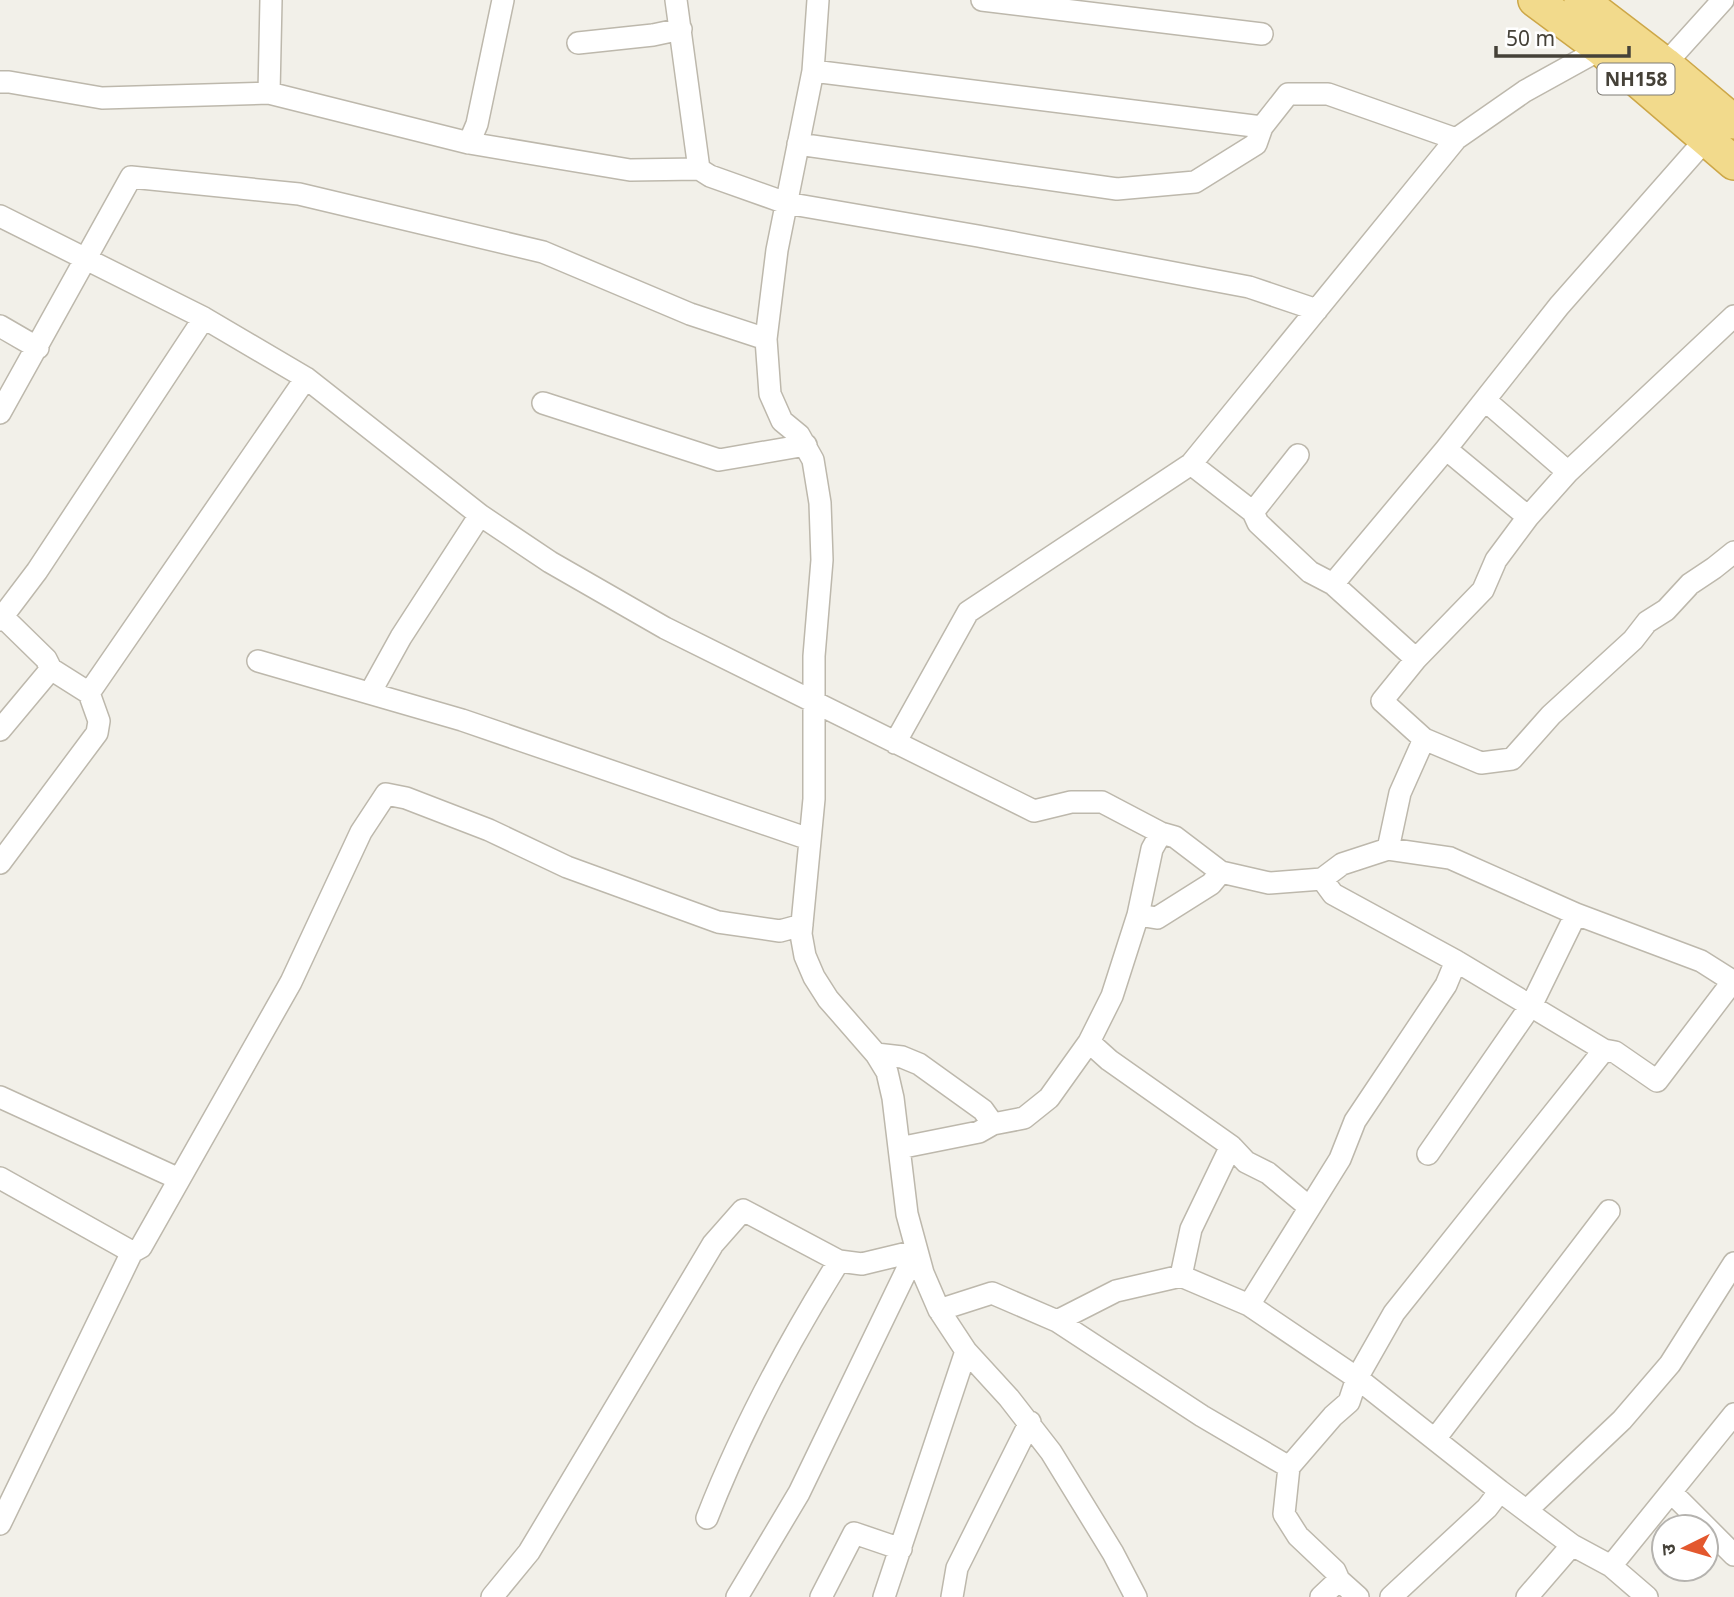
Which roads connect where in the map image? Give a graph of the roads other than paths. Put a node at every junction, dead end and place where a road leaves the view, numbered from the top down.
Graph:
1 (271, 0) edge
2 (503, 0) edge
3 (676, 0) edge
4 (818, 0) edge
5 (982, 0) edge
6 (1535, 0) edge
7 (1581, 0) edge
8 (1723, 0) edge
9 (681, 29) junction
10 (1262, 34) dead end
11 (578, 43) dead end
12 (1601, 49) junction
13 (813, 71) junction
14 (1655, 75) junction
15 (0, 82) edge
16 (269, 93) junction
17 (1734, 122) edge
18 (1262, 127) junction
19 (1456, 139) junction
20 (1706, 139) junction
21 (469, 144) junction
22 (798, 144) junction
23 (1734, 163) edge
24 (699, 169) junction
25 (786, 203) junction
26 (0, 216) edge
27 (86, 259) junction
28 (1317, 310) junction
29 (1734, 316) edge
30 (204, 318) junction
31 (0, 326) edge
32 (766, 339) junction
33 (38, 348) junction
34 (306, 378) junction
35 (1486, 401) junction
36 (543, 403) dead end
37 (0, 413) edge
38 (806, 445) junction
39 (1446, 449) junction
40 (1298, 455) dead end
41 (1191, 464) junction
42 (1568, 472) junction
43 (1253, 512) junction
44 (480, 515) junction
45 (1528, 517) junction
46 (1734, 552) edge
47 (1334, 584) junction
48 (1, 619) edge
49 (1416, 659) junction
50 (258, 661) dead end
51 (51, 669) junction
52 (89, 693) junction
53 (370, 693) junction
54 (816, 704) junction
55 (0, 730) edge
56 (1424, 739) junction
57 (895, 743) junction
58 (1161, 833) junction
59 (810, 839) junction
60 (1388, 849) junction
61 (0, 863) edge
62 (1221, 872) junction
63 (1322, 879) junction
64 (1576, 914) junction
65 (1138, 915) junction
66 (802, 925) junction
67 (1456, 961) junction
68 (1734, 981) edge
69 (1532, 1004) junction
70 (1089, 1042) junction
71 (1604, 1050) junction
72 (876, 1054) junction
73 (0, 1097) edge
74 (993, 1124) junction
75 (1231, 1146) junction
76 (899, 1148) junction
77 (1428, 1154) dead end
78 (0, 1178) edge
79 (179, 1179) junction
80 (1309, 1207) junction
81 (1609, 1211) dead end
82 (916, 1251) junction
83 (132, 1252) junction
84 (839, 1261) junction
85 (1734, 1263) edge
86 (1181, 1276) junction
87 (1249, 1306) junction
88 (939, 1310) junction
89 (1057, 1321) junction
90 (966, 1351) junction
91 (1357, 1378) junction
92 (1734, 1414) edge
93 (1030, 1422) junction
94 (1435, 1439) junction
95 (1289, 1468) junction
96 (1500, 1491) junction
97 (1672, 1493) junction
98 (1527, 1510) junction
99 (707, 1518) dead end
100 (0, 1524) edge
101 (1572, 1545) junction
102 (901, 1549) junction
103 (1734, 1555) edge
104 (1611, 1566) junction
105 (1339, 1580) junction
106 (492, 1597) edge
107 (737, 1597) edge
108 (821, 1597) edge
109 (884, 1597) edge
110 (952, 1597) edge
111 (1136, 1597) edge
112 (1321, 1597) edge
113 (1358, 1597) edge
114 (1391, 1597) edge
115 (1527, 1597) edge
116 (1647, 1597) edge

1 - 16 street
2 - 21 street
3 - 9 street
4 - 13 street
5 - 10 street
6 - 12 highway, NH158
7 - 14 highway
8 - 14 street
9 - 11 street
9 - 24 street
12 - 14 highway, NH158
12 - 19 street
13 - 18 street
13 - 22 street
14 - 17 highway
14 - 20 highway, NH158
15 - 16 street
16 - 21 street
18 - 19 street
18 - 22 street
19 - 28 street
20 - 23 highway, NH158
20 - 35 street
21 - 24 street
22 - 25 street
24 - 25 street
25 - 28 street
25 - 32 street
26 - 27 street
27 - 30 street
27 - 32 street
27 - 33 street
28 - 41 street
29 - 42 street
30 - 34 street
30 - 48 street
31 - 33 street
32 - 38 street
33 - 37 street
34 - 44 street
34 - 52 street
35 - 39 street
35 - 42 street
36 - 38 street
38 - 54 street
39 - 45 street
39 - 47 street
40 - 43 street
41 - 43 street
41 - 57 street
42 - 45 street
43 - 47 street
44 - 53 street
44 - 54 street
45 - 49 street
46 - 56 street
47 - 49 street
48 - 51 street
49 - 56 street
50 - 53 street
51 - 52 street
51 - 55 street
52 - 61 street
53 - 59 street
54 - 57 street
54 - 59 street
56 - 60 street
57 - 58 street
58 - 62 street
58 - 65 street
59 - 66 street
60 - 63 street
60 - 64 street
62 - 63 street
62 - 65 street
63 - 67 street
64 - 68 street
64 - 69 street
65 - 70 street
66 - 72 street
66 - 79 street
67 - 69 street
67 - 80 street
68 - 71 street
69 - 71 street
69 - 77 street
70 - 74 street
70 - 75 street
71 - 91 street
72 - 74 street
72 - 76 street
73 - 79 street
74 - 76 street
75 - 80 street
75 - 86 street
76 - 82 street
78 - 83 street
79 - 83 street
80 - 87 street
81 - 94 street
82 - 84 street
82 - 88 street
82 - 107 street
83 - 100 street
84 - 99 street
84 - 106 street
85 - 98 street
86 - 87 street
86 - 89 street
87 - 91 street
88 - 89 street
88 - 90 street
89 - 95 street
90 - 93 street
90 - 102 street
91 - 94 street
91 - 95 street
92 - 97 street
93 - 110 street
93 - 111 street
94 - 96 street
95 - 105 street
96 - 98 street
96 - 114 street
97 - 103 street
97 - 104 street
98 - 101 street
101 - 104 street
101 - 115 street
102 - 108 street
102 - 109 street
104 - 116 street
105 - 112 street
105 - 113 street

